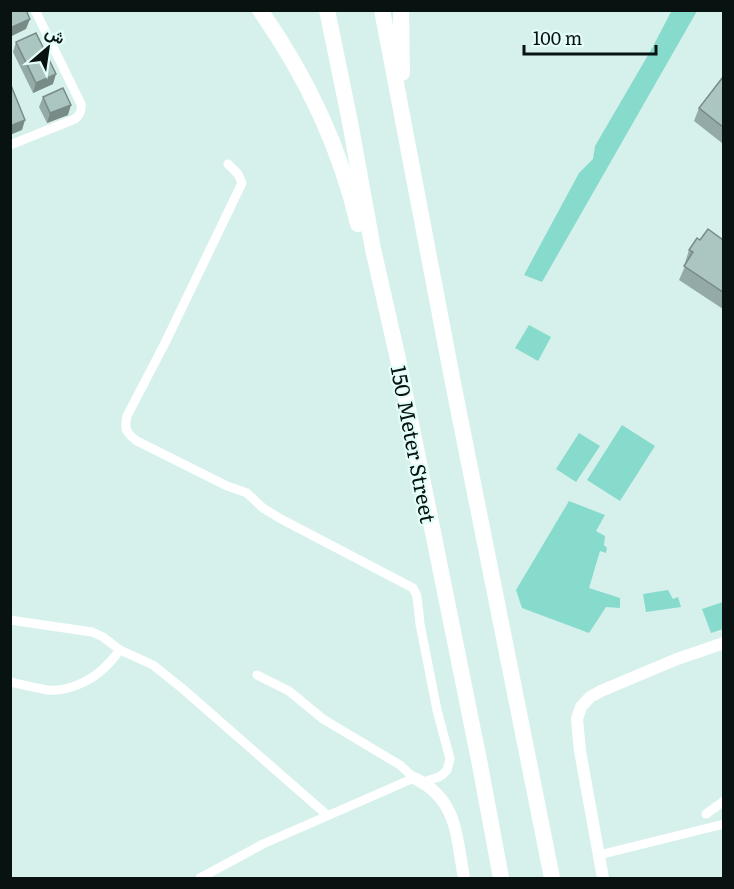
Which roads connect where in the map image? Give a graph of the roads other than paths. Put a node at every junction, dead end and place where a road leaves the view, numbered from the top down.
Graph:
1 (35, 10) edge
2 (260, 10) edge
3 (327, 10) edge
4 (382, 10) edge
5 (401, 10) edge
6 (404, 125) junction
7 (10, 145) edge
8 (228, 164) dead end
9 (398, 359) junction
10 (10, 620) edge
11 (723, 643) edge
12 (120, 651) junction
13 (257, 675) dead end
14 (10, 682) edge
15 (419, 780) junction
16 (723, 801) edge
17 (706, 814) dead end
18 (327, 815) junction
19 (723, 824) edge
20 (599, 855) junction
21 (200, 879) edge
22 (464, 879) edge
23 (501, 879) edge
24 (552, 879) edge
25 (603, 879) edge

1 - 7 street
2 - 9 highway
3 - 9 highway, 150 Meter Street
4 - 6 highway
5 - 6 highway
6 - 24 highway
8 - 15 street
9 - 23 highway, 150 Meter Street
10 - 12 street
11 - 20 street
12 - 14 street
12 - 18 street
13 - 15 street
15 - 18 street
15 - 22 street
16 - 17 street
18 - 21 street
19 - 20 street
20 - 25 street

